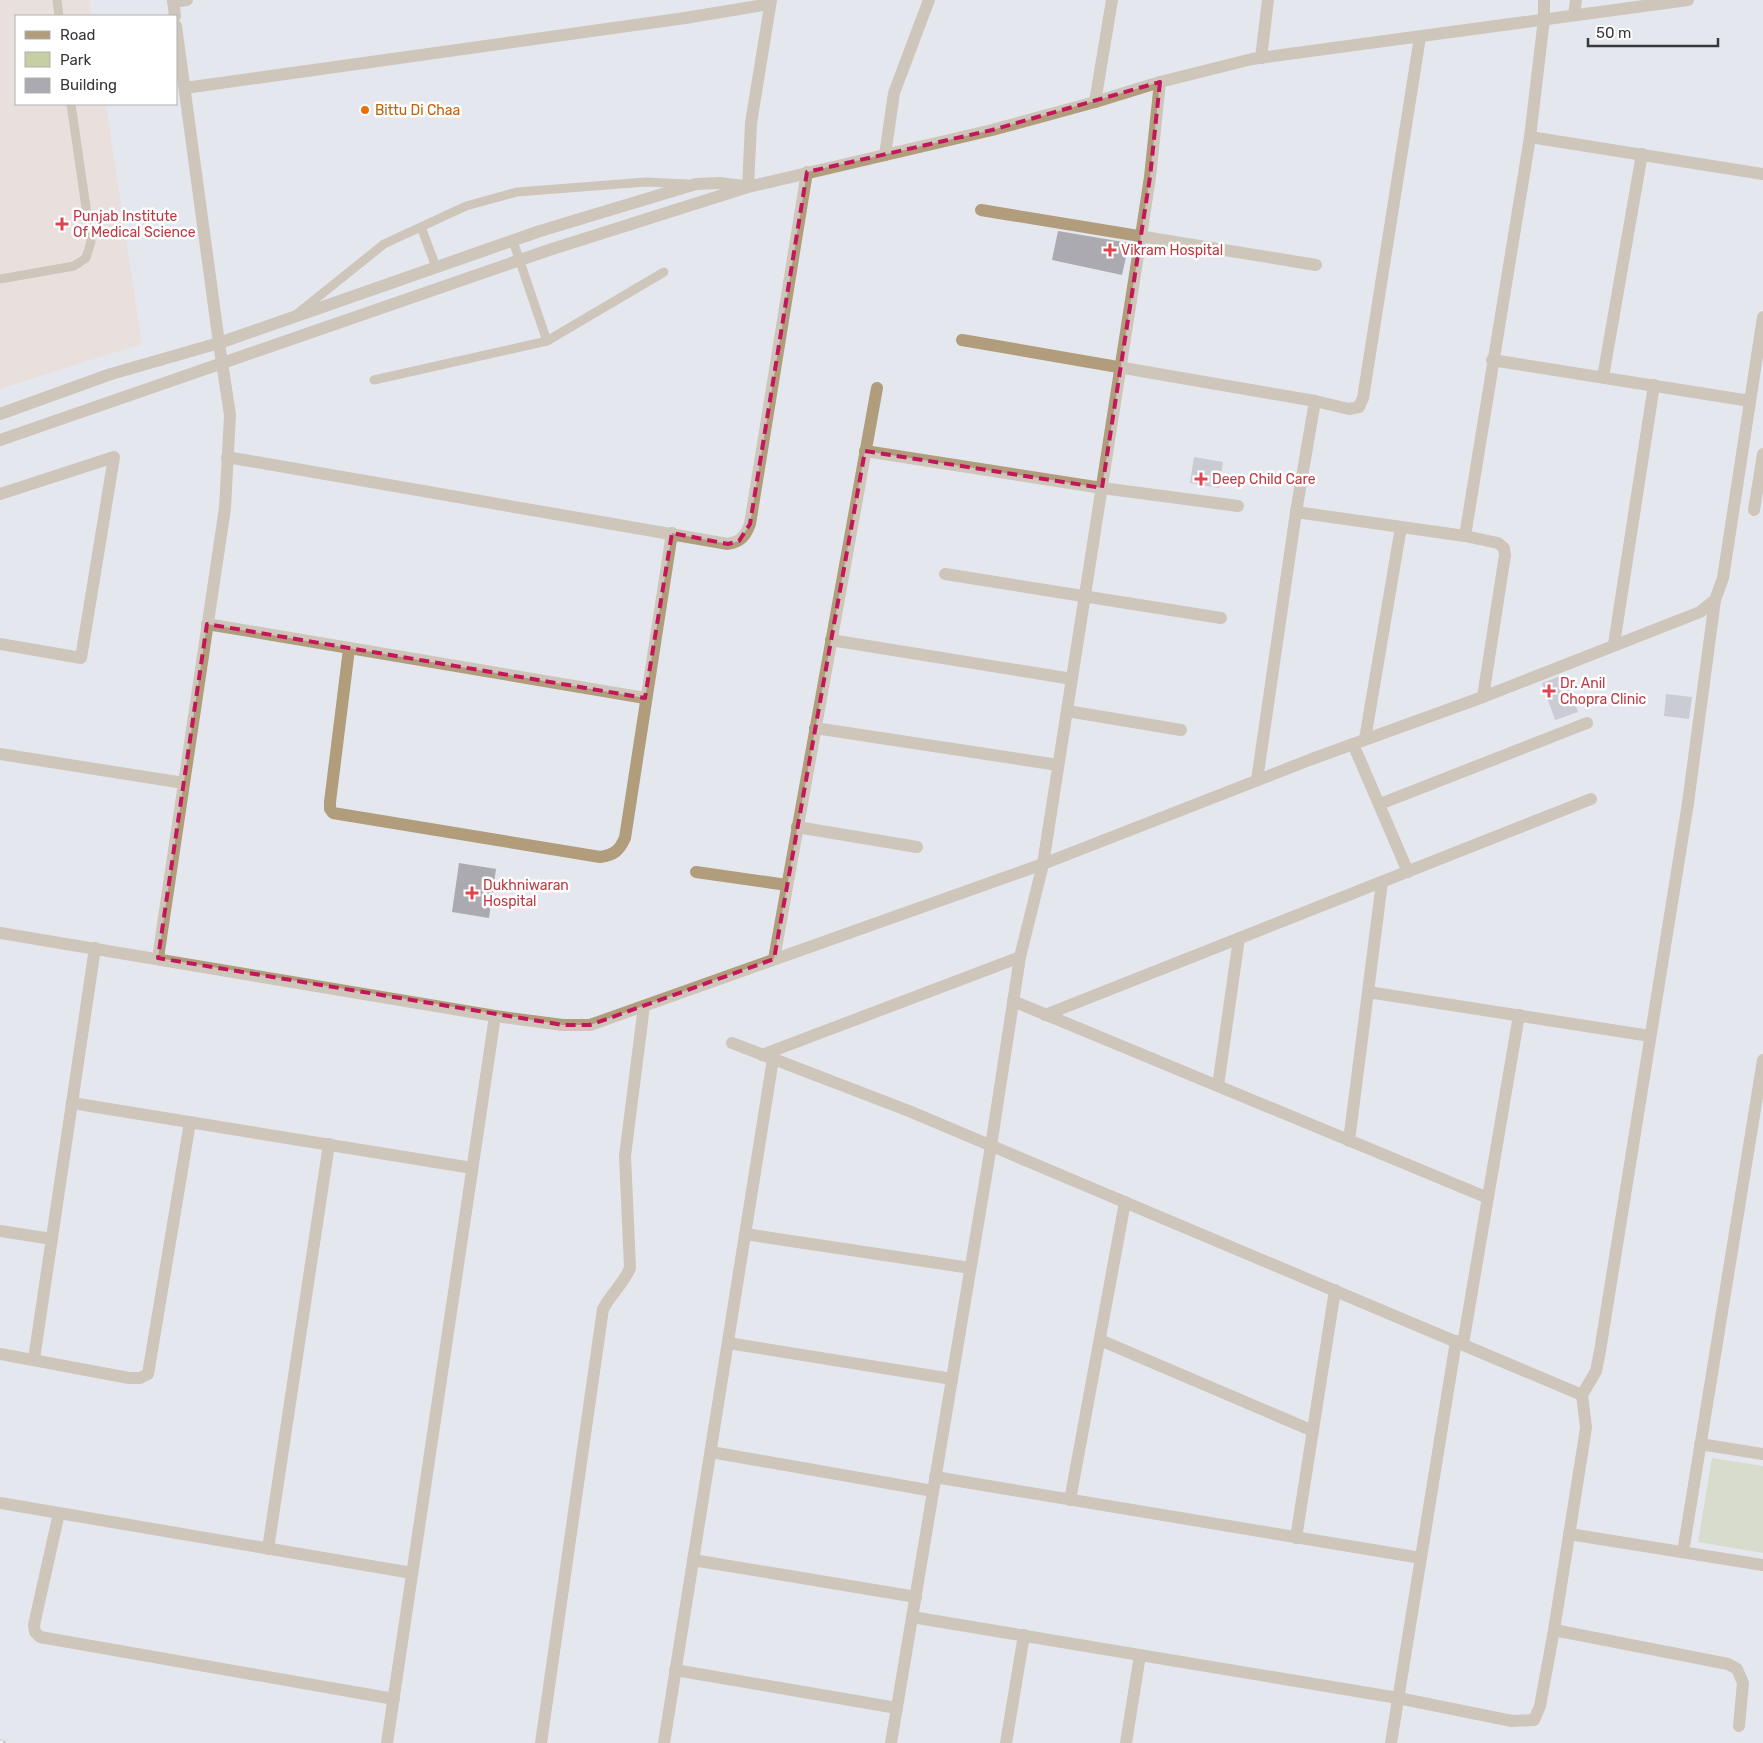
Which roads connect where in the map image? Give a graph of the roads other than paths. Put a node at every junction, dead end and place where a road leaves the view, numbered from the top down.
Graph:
1 (56, 0) edge
2 (187, 0) edge
3 (929, 0) edge
4 (1112, 0) edge
5 (1268, 0) edge
6 (1544, 0) edge
7 (1576, 0) edge
8 (1688, 0) edge
9 (173, 1) edge
10 (1666, 1) edge
11 (770, 2) edge
12 (59, 15) edge
13 (175, 15) edge
14 (1574, 15) junction
15 (1544, 19) junction
16 (1420, 36) junction
17 (178, 40) edge
18 (1261, 58) junction
19 (1160, 82) junction
20 (185, 88) junction
21 (1095, 102) junction
22 (71, 105) edge
23 (1530, 136) junction
24 (1642, 154) junction
25 (885, 155) junction
26 (807, 172) junction
27 (1763, 174) edge
28 (696, 184) junction
29 (748, 187) junction
30 (981, 210) dead end
31 (421, 227) junction
32 (1142, 236) junction
33 (513, 241) junction
34 (519, 261) junction
35 (1316, 265) dead end
36 (436, 267) junction
37 (664, 272) dead end
38 (0, 279) edge
39 (1763, 317) edge
40 (292, 318) junction
41 (962, 340) dead end
42 (547, 341) junction
43 (220, 343) junction
44 (1760, 352) edge
45 (1492, 360) junction
46 (222, 364) junction
47 (1121, 368) junction
48 (1603, 378) junction
49 (374, 380) dead end
50 (1654, 385) junction
51 (877, 388) dead end
52 (1750, 400) junction
53 (1315, 401) junction
54 (0, 414) edge
55 (0, 440) edge
56 (865, 452) junction
57 (1763, 454) edge
58 (227, 457) junction
59 (1102, 488) junction
60 (0, 494) edge
61 (1238, 506) dead end
62 (1734, 506) junction
63 (1759, 510) edge
64 (1296, 512) junction
65 (1400, 527) junction
66 (672, 533) junction
67 (1465, 536) junction
68 (945, 574) dead end
69 (1085, 597) junction
70 (1715, 600) junction
71 (1221, 618) dead end
72 (207, 624) junction
73 (831, 640) junction
74 (0, 644) edge
75 (1614, 644) junction
76 (349, 649) junction
77 (1072, 678) junction
78 (1482, 697) junction
79 (645, 698) junction
80 (1067, 712) junction
81 (1586, 723) dead end
82 (815, 728) junction
83 (1182, 730) dead end
84 (1359, 741) junction
85 (0, 754) edge
86 (1058, 765) junction
87 (1257, 780) junction
88 (184, 783) junction
89 (1591, 799) dead end
90 (1380, 804) junction
91 (797, 827) junction
92 (916, 846) dead end
93 (1043, 864) junction
94 (696, 872) dead end
95 (1408, 872) junction
96 (1382, 882) junction
97 (787, 885) junction
98 (0, 933) edge
99 (1239, 938) junction
100 (95, 948) junction
101 (1020, 957) junction
102 (158, 958) junction
103 (774, 959) junction
104 (1368, 992) junction
105 (1013, 1002) junction
106 (644, 1006) junction
107 (1046, 1015) junction
108 (1519, 1015) junction
109 (495, 1016) junction
110 (1650, 1036) junction
111 (732, 1043) dead end
112 (768, 1057) junction
113 (1763, 1060) edge
114 (1218, 1086) junction
115 (72, 1103) junction
116 (190, 1122) junction
117 (1349, 1141) junction
118 (329, 1144) junction
119 (991, 1146) junction
120 (472, 1168) junction
121 (1488, 1198) junction
122 (1125, 1202) junction
123 (0, 1231) edge
124 (746, 1234) junction
125 (52, 1239) junction
126 (970, 1268) junction
127 (1335, 1290) junction
128 (1100, 1340) junction
129 (728, 1343) junction
130 (1460, 1343) junction
131 (0, 1354) edge
132 (34, 1359) junction
133 (952, 1379) junction
134 (1582, 1396) junction
135 (1313, 1431) junction
136 (1700, 1444) junction
137 (711, 1452) junction
138 (1763, 1454) edge
139 (935, 1477) junction
140 (933, 1491) junction
141 (1070, 1500) junction
142 (0, 1503) edge
143 (59, 1513) junction
144 (1569, 1534) junction
145 (1296, 1538) junction
146 (268, 1549) junction
147 (1683, 1552) junction
148 (1420, 1558) junction
149 (693, 1560) junction
150 (1763, 1565) edge
151 (412, 1573) junction
152 (916, 1597) junction
153 (912, 1616) junction
154 (1554, 1630) junction
155 (1024, 1635) junction
156 (1140, 1655) junction
157 (676, 1670) junction
158 (1398, 1698) junction
159 (394, 1699) junction
160 (897, 1708) junction
161 (1739, 1726) dead end
162 (387, 1743) edge
163 (540, 1743) edge
164 (664, 1743) edge
165 (891, 1743) edge
166 (1006, 1743) edge
167 (1126, 1743) edge
168 (1391, 1743) edge

1 - 12 lane
2 - 9 street
3 - 25 street
4 - 21 street
5 - 18 street
6 - 15 street
7 - 14 street
8 - 10 street
9 - 13 street
10 - 14 street
11 - 20 street
11 - 29 street
14 - 15 street
15 - 16 street
15 - 23 street
16 - 18 street
16 - 53 street
17 - 20 street
18 - 19 street
19 - 21 street
19 - 32 street
20 - 43 street
21 - 25 street
22 - 38 lane
23 - 24 street
23 - 45 street
24 - 27 street
24 - 48 street
25 - 26 street
26 - 29 street
26 - 66 street
28 - 29 street
28 - 31 lane
28 - 33 street
29 - 34 street
30 - 32 street
31 - 36 lane
31 - 40 lane
32 - 35 street
32 - 47 street
33 - 34 lane
33 - 36 street
34 - 42 lane
34 - 46 street
36 - 40 street
37 - 42 lane
39 - 44 street
40 - 43 street
41 - 47 street
42 - 49 lane
43 - 46 street
43 - 54 street
44 - 52 street
45 - 48 street
45 - 67 street
46 - 55 street
46 - 58 street
47 - 53 street
47 - 59 street
48 - 50 street
50 - 52 street
50 - 75 street
51 - 56 street
52 - 62 street
53 - 64 street
56 - 59 street
56 - 73 street
57 - 63 street
58 - 66 street
58 - 72 street
59 - 61 street
59 - 69 street
60 - 74 street
62 - 63 street
62 - 70 street
64 - 65 street
64 - 87 street
65 - 67 street
65 - 84 street
66 - 79 street
67 - 78 street
68 - 69 street
69 - 71 street
69 - 77 street
70 - 75 street
70 - 110 street
72 - 76 street
72 - 88 street
73 - 77 street
73 - 82 street
75 - 78 street
76 - 79 street
76 - 79 street
77 - 80 street
78 - 84 street
80 - 83 street
80 - 86 street
81 - 90 street
82 - 86 street
82 - 91 street
84 - 87 street
84 - 90 street
85 - 88 street
86 - 93 street
87 - 93 street
88 - 102 street
89 - 95 street
90 - 95 street
91 - 92 street
91 - 97 street
93 - 101 street
93 - 103 street
94 - 97 street
95 - 96 street
96 - 99 street
96 - 104 street
97 - 103 street
98 - 100 street
99 - 107 street
99 - 114 street
100 - 102 street
100 - 115 street
101 - 105 street
101 - 112 street
102 - 109 street
103 - 106 street
104 - 108 street
104 - 117 street
105 - 107 street
105 - 119 street
106 - 109 street
106 - 163 street
107 - 114 street
108 - 110 street
108 - 121 street
109 - 120 street
110 - 134 street
111 - 112 street
112 - 119 street
112 - 124 street
113 - 136 street
114 - 117 street
115 - 116 street
115 - 125 street
116 - 118 street
116 - 132 street
117 - 121 street
118 - 120 street
118 - 146 street
119 - 122 street
119 - 126 street
120 - 151 street
121 - 130 street
122 - 127 street
122 - 128 street
123 - 125 street
124 - 126 street
124 - 129 street
125 - 132 street
126 - 133 street
127 - 130 street
127 - 135 street
128 - 135 street
128 - 141 street
129 - 133 street
129 - 137 street
130 - 134 street
130 - 148 street
131 - 132 street
133 - 139 street
134 - 144 street
135 - 145 street
136 - 138 street
136 - 147 street
137 - 140 street
137 - 149 street
139 - 140 street
139 - 141 street
140 - 152 street
141 - 145 street
142 - 143 street
143 - 146 street
143 - 159 street
144 - 147 street
144 - 154 street
145 - 148 street
146 - 151 street
147 - 150 street
148 - 158 street
149 - 152 street
149 - 157 street
151 - 159 street
152 - 153 street
153 - 155 street
153 - 160 street
154 - 158 street
154 - 161 street
155 - 156 street
155 - 166 street
156 - 158 street
156 - 167 street
157 - 160 street
157 - 164 street
158 - 168 street
159 - 162 street
160 - 165 street

